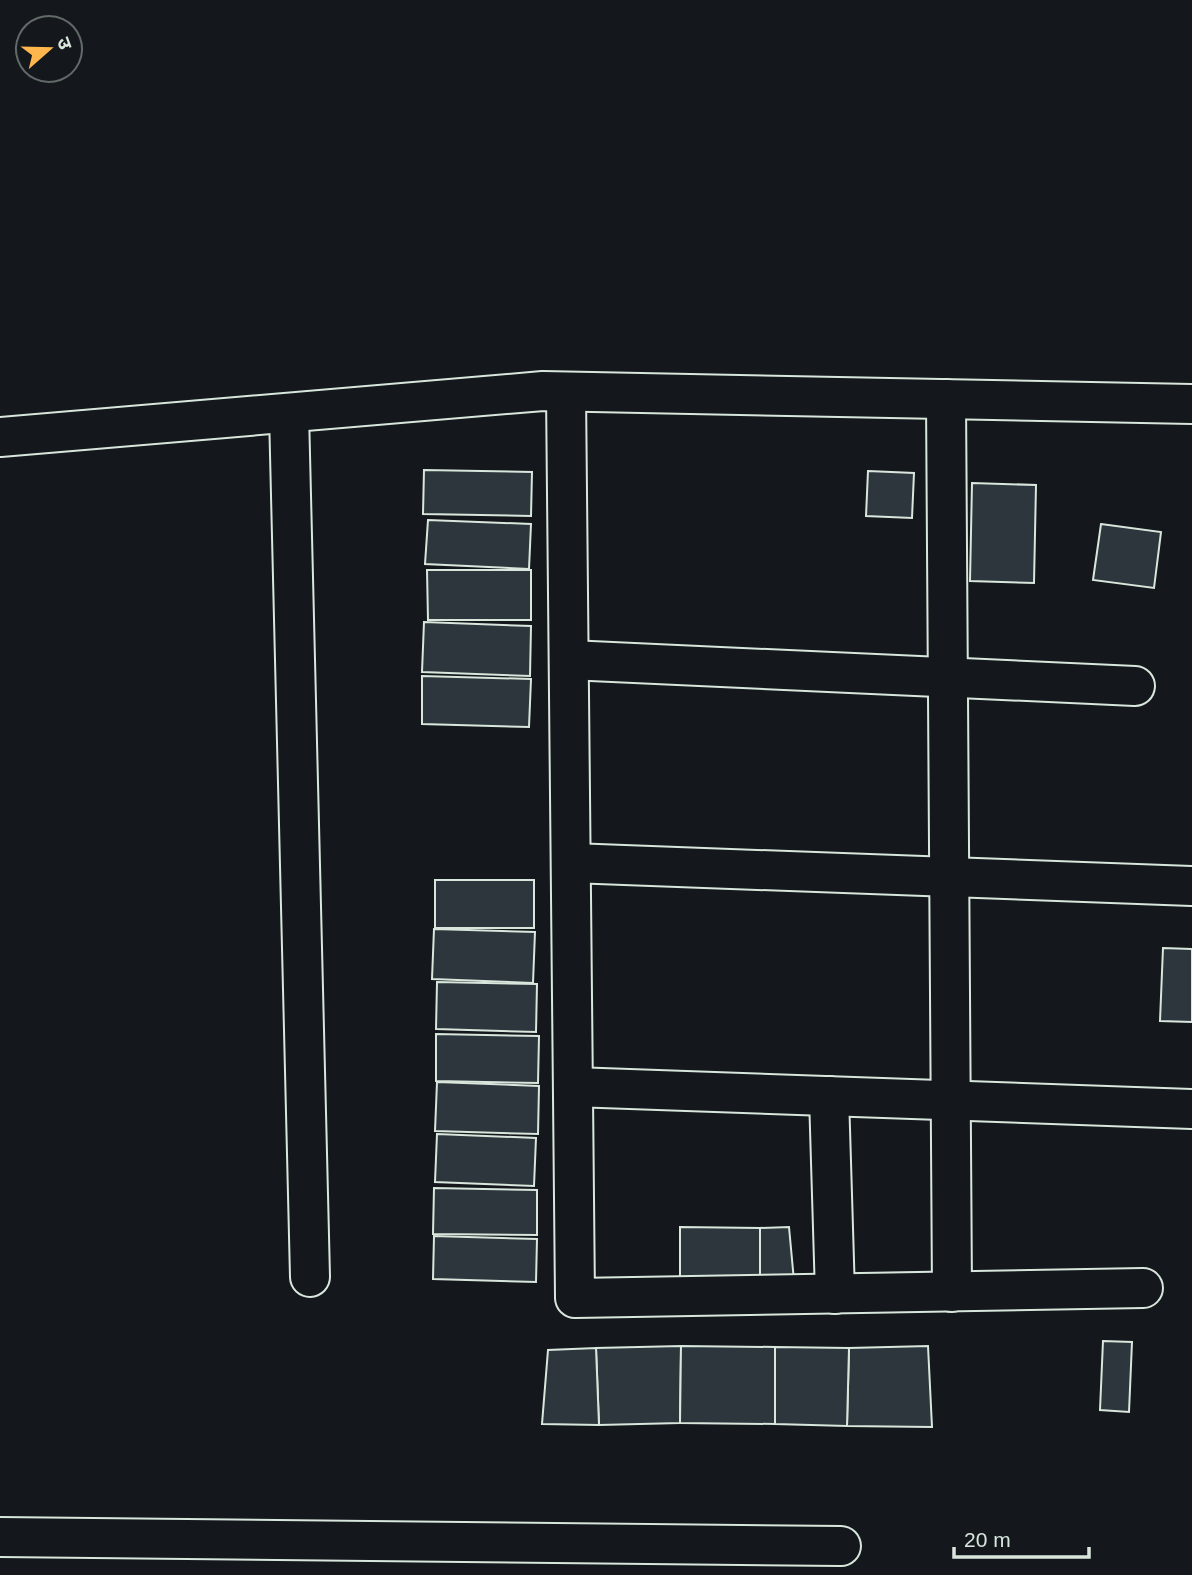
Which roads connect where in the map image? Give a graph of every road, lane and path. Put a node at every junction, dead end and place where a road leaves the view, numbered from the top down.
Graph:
1 (566, 392) junction
2 (946, 400) junction
3 (1192, 404) edge
4 (289, 413) junction
5 (0, 437) edge
6 (569, 660) junction
7 (947, 677) junction
8 (1135, 686) dead end
9 (571, 863) junction
10 (949, 877) junction
11 (1192, 886) edge
12 (573, 1087) junction
13 (829, 1096) junction
14 (950, 1100) junction
15 (1192, 1109) edge
16 (310, 1277) dead end
17 (1143, 1289) dead end
18 (952, 1292) junction
19 (835, 1294) junction
20 (0, 1537) edge
21 (841, 1546) dead end

1 - 2 street
1 - 4 street
1 - 6 street
2 - 3 street
2 - 7 street
4 - 5 street
4 - 16 street
6 - 7 street
6 - 9 street
7 - 8 street
7 - 10 street
9 - 10 street
9 - 12 street
10 - 11 street
10 - 14 street
12 - 13 street
12 - 19 street
13 - 14 street
13 - 19 street
14 - 15 street
14 - 18 street
17 - 18 street
18 - 19 street
20 - 21 street

